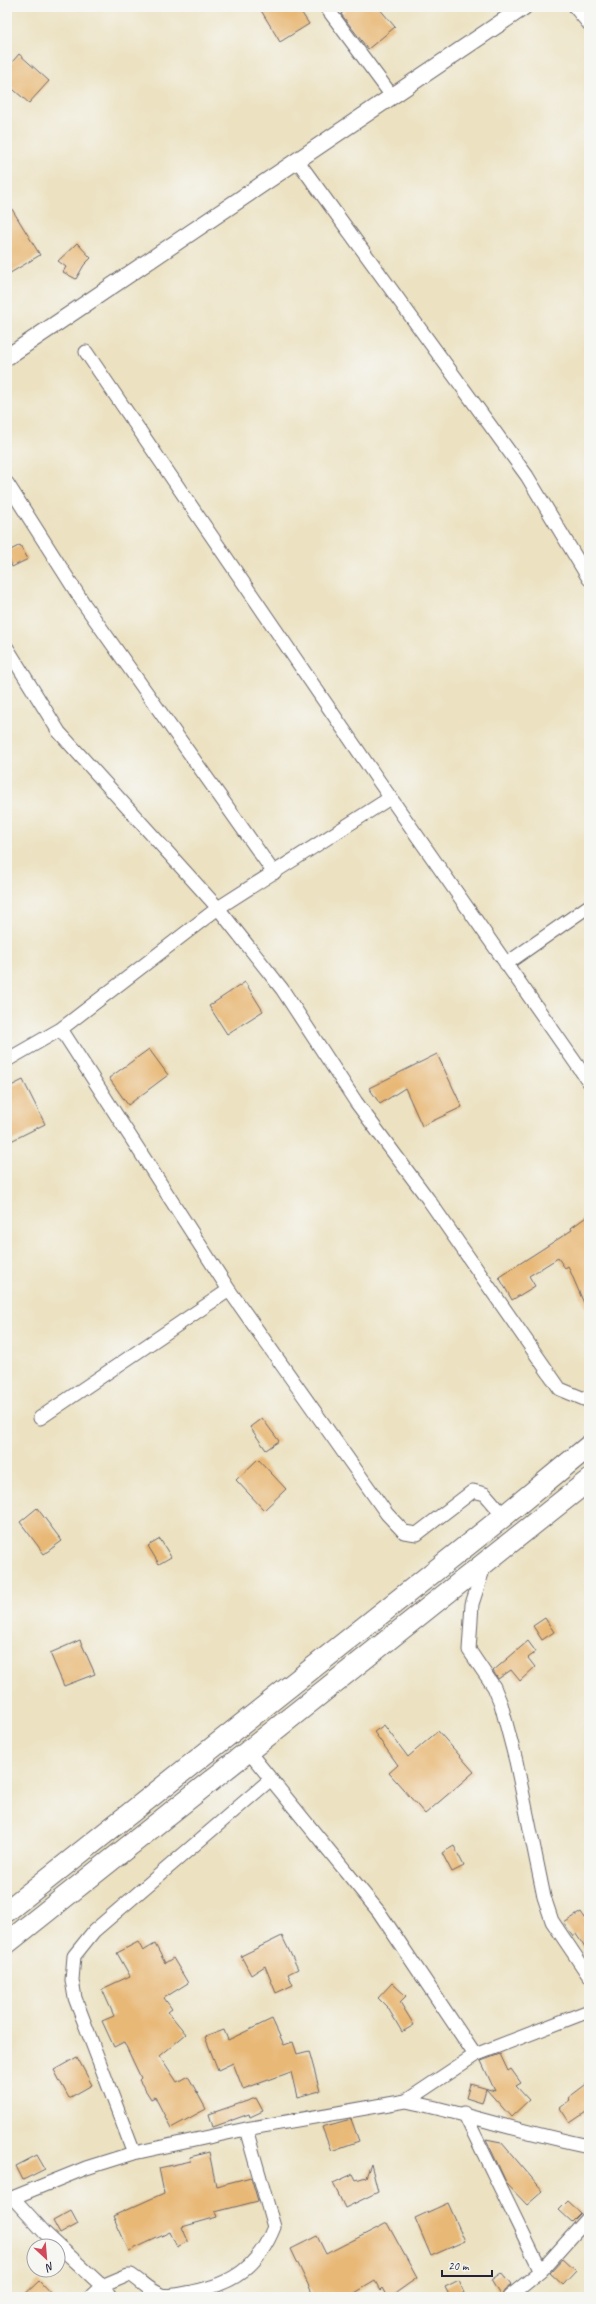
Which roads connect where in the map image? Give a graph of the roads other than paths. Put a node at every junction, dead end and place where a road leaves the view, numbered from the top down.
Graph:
1 (326, 7) edge
2 (524, 7) edge
3 (576, 7) edge
4 (589, 24) edge
5 (392, 96) junction
6 (297, 160) junction
7 (86, 352) dead end
8 (7, 357) edge
9 (7, 483) edge
10 (589, 579) edge
11 (7, 648) edge
12 (390, 798) junction
13 (274, 873) junction
14 (589, 906) edge
15 (218, 908) junction
16 (506, 964) junction
17 (62, 1029) junction
18 (7, 1060) edge
19 (589, 1082) edge
20 (229, 1290) junction
21 (589, 1401) edge
22 (40, 1418) dead end
23 (589, 1446) edge
24 (589, 1480) edge
25 (504, 1516) junction
26 (485, 1562) junction
27 (248, 1751) junction
28 (271, 1779) junction
29 (7, 1911) edge
30 (7, 1943) edge
31 (589, 1976) edge
32 (589, 2011) edge
33 (475, 2055) junction
34 (406, 2101) junction
35 (464, 2114) junction
36 (246, 2129) junction
37 (589, 2146) edge
38 (134, 2153) junction
39 (10, 2199) edge
40 (589, 2217) edge
41 (541, 2272) junction
42 (102, 2286) junction
43 (90, 2297) edge
44 (110, 2297) edge
45 (509, 2297) edge

1 - 5 street
2 - 5 street
3 - 4 street
5 - 6 street
6 - 8 street
6 - 10 street
7 - 12 street
9 - 13 street
11 - 15 street
12 - 13 street
12 - 16 street
13 - 15 street
14 - 16 street
15 - 17 street
15 - 21 street
16 - 19 street
17 - 18 street
17 - 20 street
20 - 22 street
20 - 25 street
23 - 25 main road
24 - 26 main road
25 - 29 main road
26 - 27 main road
26 - 31 street
27 - 28 street
27 - 30 main road
28 - 33 street
28 - 38 street
32 - 33 street
33 - 34 street
34 - 35 street
34 - 36 street
35 - 37 street
35 - 41 street
36 - 38 street
36 - 42 street
38 - 39 street
39 - 42 street
40 - 41 street
41 - 45 street
42 - 43 street
42 - 44 street

